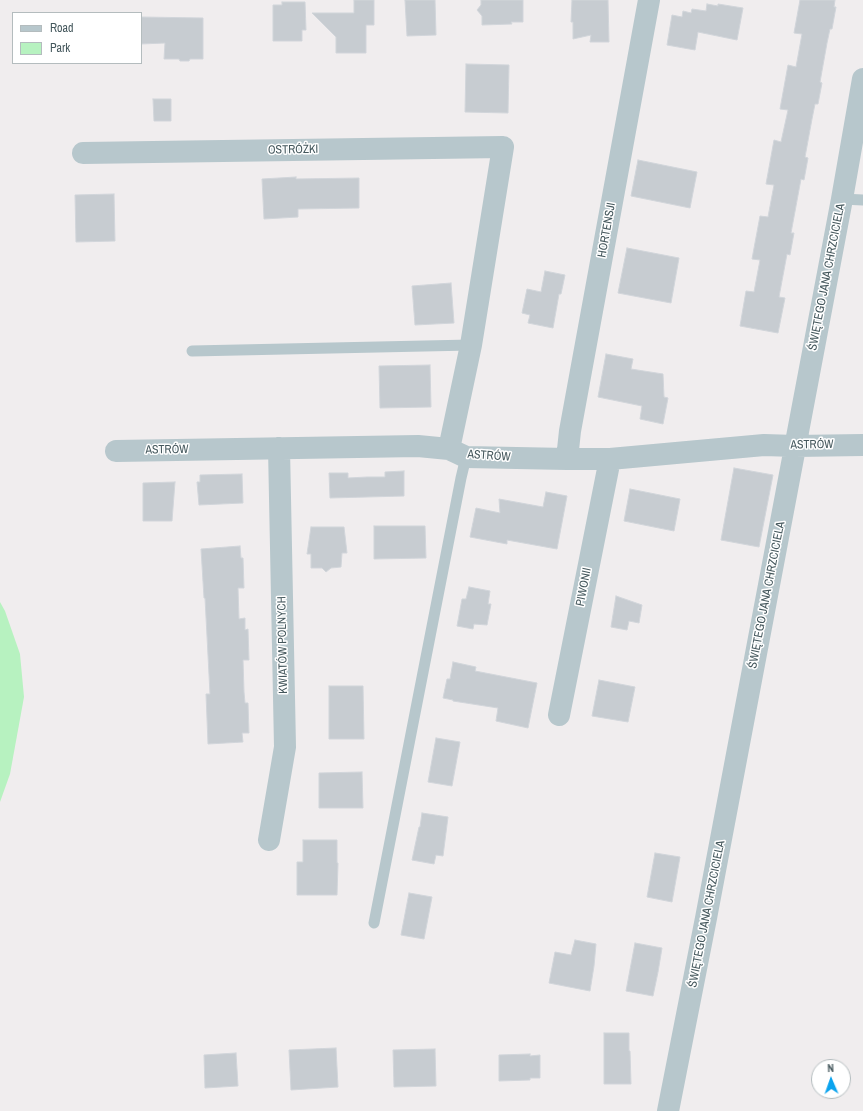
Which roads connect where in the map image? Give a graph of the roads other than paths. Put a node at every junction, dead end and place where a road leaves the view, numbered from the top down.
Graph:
1 (649, 0) edge
2 (863, 79) edge
3 (83, 153) dead end
4 (853, 199) edge
5 (470, 345) junction
6 (192, 351) dead end
7 (863, 444) edge
8 (795, 446) junction
9 (279, 448) junction
10 (116, 451) dead end
11 (458, 453) junction
12 (567, 459) junction
13 (610, 459) junction
14 (559, 715) dead end
15 (269, 840) dead end
16 (374, 923) dead end
17 (668, 1111) edge

1 - 12 street, HORTENSJI
2 - 4 street, ŚWIĘTEGO JANA CHRZCICIELA
3 - 5 street, OSTRÓŻKI
4 - 8 street, ŚWIĘTEGO JANA CHRZCICIELA
5 - 6 lane
5 - 11 street
7 - 8 street, ASTRÓW
8 - 13 street, ASTRÓW
8 - 17 street, ŚWIĘTEGO JANA CHRZCICIELA
9 - 10 street, ASTRÓW
9 - 11 street, ASTRÓW
9 - 15 street, KWIATÓW POLNYCH
11 - 12 street, ASTRÓW
11 - 16 lane
12 - 13 street, ASTRÓW
13 - 14 street, PIWONII

